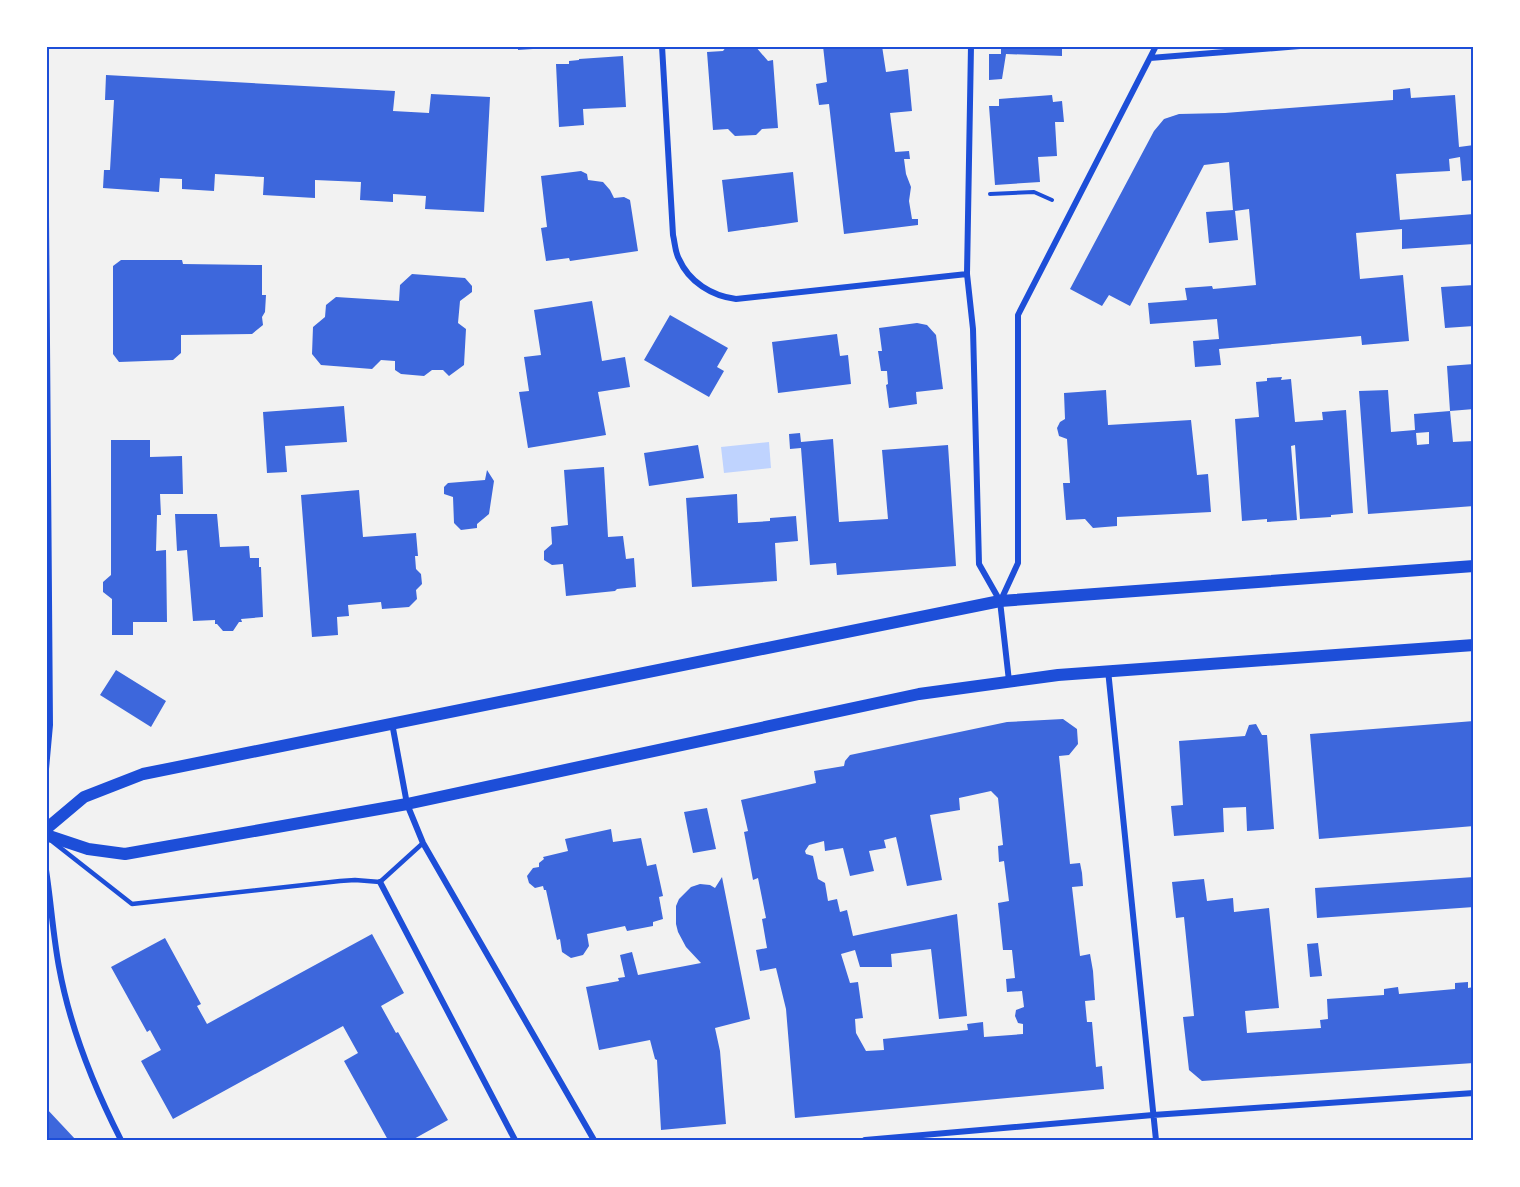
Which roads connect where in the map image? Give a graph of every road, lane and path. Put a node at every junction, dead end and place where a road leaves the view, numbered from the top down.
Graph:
1 (662, 46) edge
2 (971, 46) edge
3 (1156, 46) edge
4 (1300, 46) edge
5 (1150, 58) junction
6 (969, 195) junction
7 (1072, 209) junction
8 (46, 215) edge
9 (967, 274) junction
10 (1473, 566) edge
11 (1000, 601) junction
12 (1473, 645) edge
13 (1108, 670) junction
14 (1009, 681) junction
15 (392, 723) junction
16 (46, 769) edge
17 (407, 804) junction
18 (46, 829) edge
19 (46, 836) edge
20 (423, 843) junction
21 (46, 870) edge
22 (380, 882) junction
23 (1473, 1093) edge
24 (1153, 1115) junction
25 (121, 1140) edge
26 (515, 1140) edge
27 (594, 1140) edge
28 (865, 1140) edge
29 (1156, 1140) edge

1 - 9 street
2 - 6 street
3 - 5 street
4 - 5 street
5 - 7 street
6 - 7 path
6 - 9 street
7 - 11 street
8 - 16 street
9 - 11 street
10 - 11 main road
11 - 14 street
11 - 15 main road
12 - 13 main road
13 - 14 main road
13 - 24 street
14 - 17 main road
15 - 17 street
15 - 18 main road
17 - 19 main road
17 - 20 street
19 - 22 lane
20 - 22 lane
20 - 27 street
21 - 25 street
22 - 26 street
23 - 24 street
24 - 28 street
24 - 29 street

